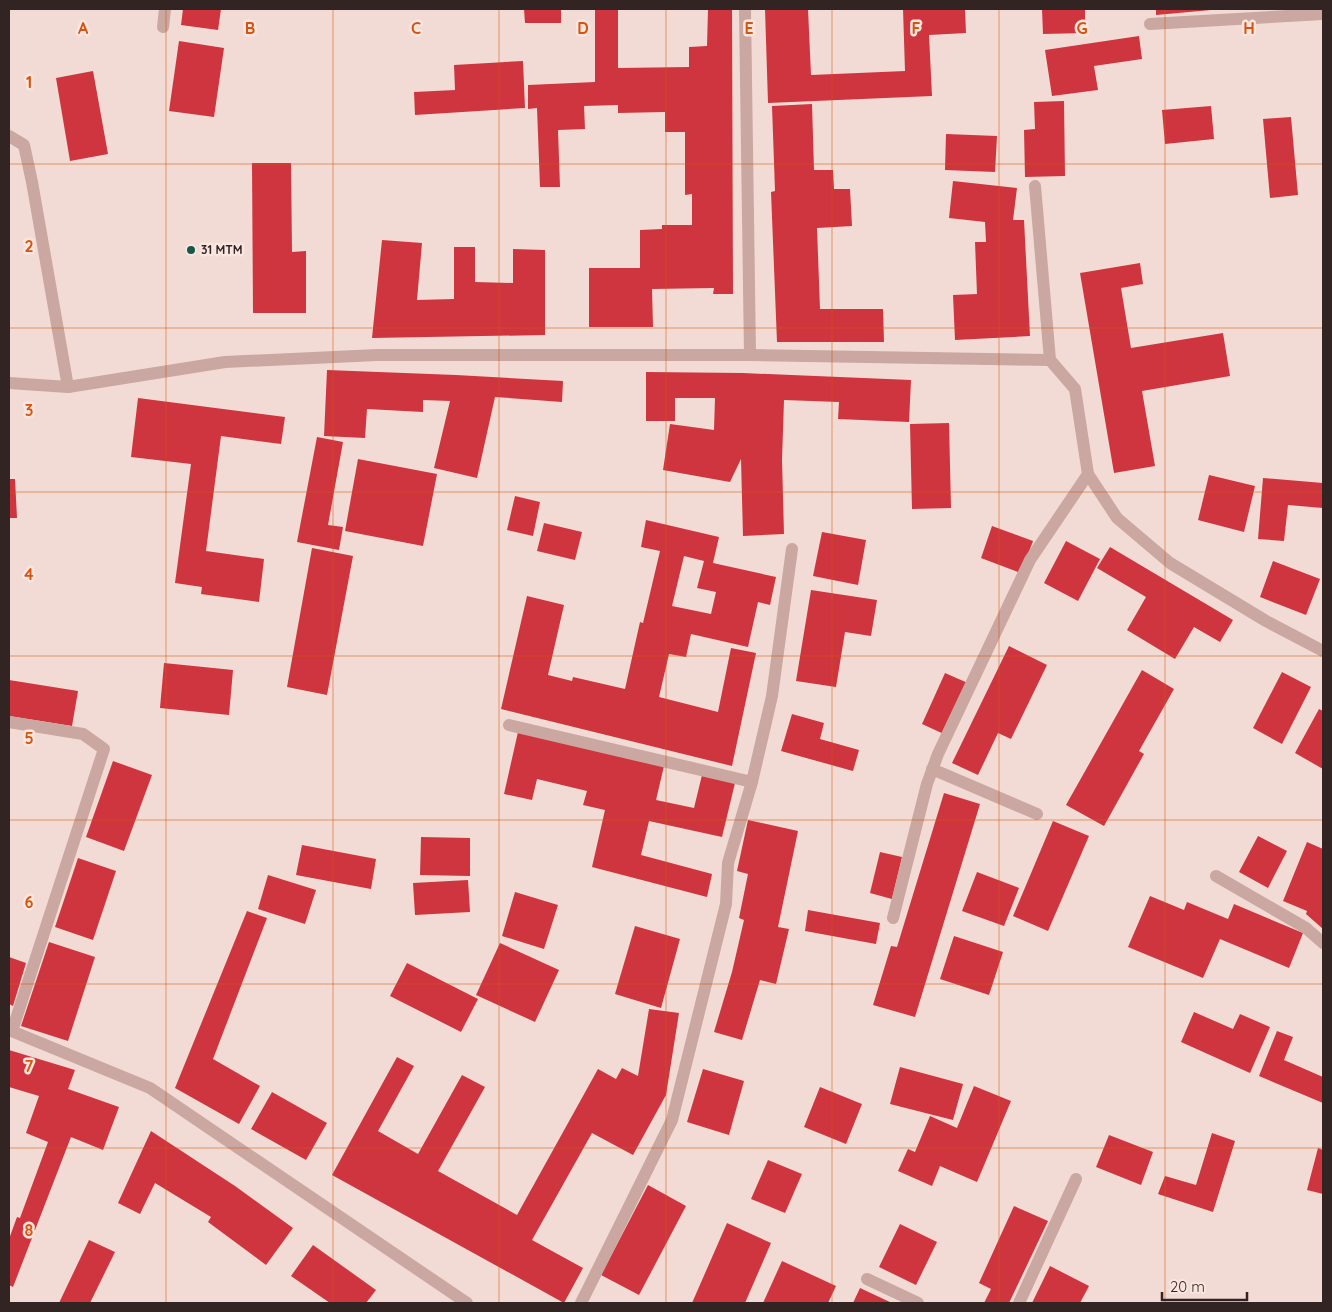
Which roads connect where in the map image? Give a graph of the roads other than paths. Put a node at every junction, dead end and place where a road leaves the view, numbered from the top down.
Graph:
1 (165, 9) edge
2 (745, 9) edge
3 (1323, 14) edge
4 (1150, 24) dead end
5 (163, 26) dead end
6 (9, 136) edge
7 (1035, 186) dead end
8 (750, 355) junction
9 (1050, 360) junction
10 (9, 383) edge
11 (68, 387) junction
12 (1088, 474) junction
13 (792, 549) dead end
14 (1323, 651) edge
15 (9, 722) edge
16 (510, 726) dead end
17 (932, 769) junction
18 (752, 782) junction
19 (1037, 814) dead end
20 (1216, 876) dead end
21 (893, 918) dead end
22 (1323, 943) edge
23 (11, 1031) edge
24 (1076, 1179) dead end
25 (867, 1279) dead end
26 (467, 1303) edge
27 (581, 1303) edge
28 (918, 1303) edge
29 (1019, 1303) edge

1 - 5 street
2 - 8 street
3 - 4 street
6 - 11 street
7 - 9 street
8 - 9 street
8 - 11 street
9 - 12 street
10 - 11 street
12 - 14 street
12 - 17 street
13 - 18 street
15 - 23 street
16 - 18 street
17 - 19 street
17 - 21 street
18 - 27 street
20 - 22 street
23 - 26 street
24 - 29 street
25 - 28 street

